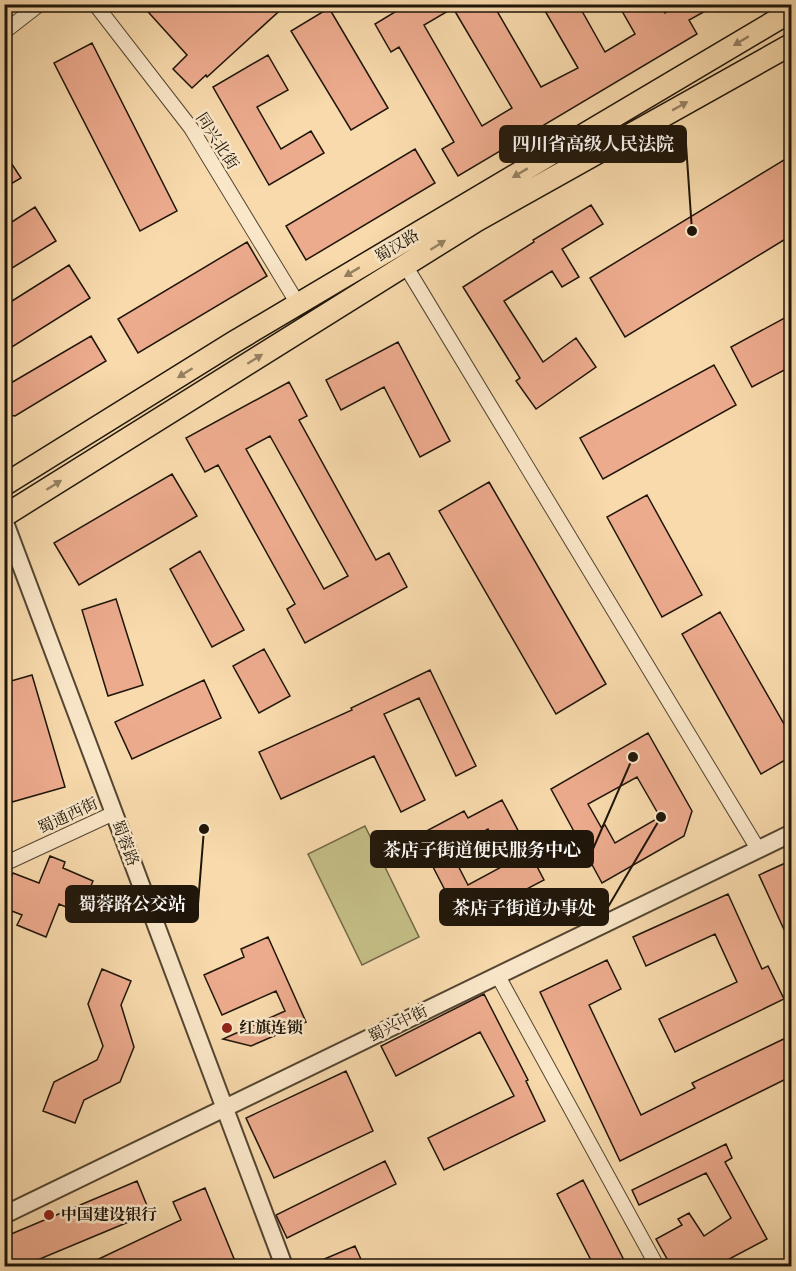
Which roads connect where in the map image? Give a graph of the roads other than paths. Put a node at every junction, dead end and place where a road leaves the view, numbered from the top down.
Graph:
1 (40, 4) edge
2 (95, 4) edge
3 (792, 11) edge
4 (4, 32) edge
5 (792, 44) edge
6 (405, 265) junction
7 (298, 304) junction
8 (4, 484) edge
9 (4, 518) edge
10 (114, 813) junction
11 (792, 833) edge
12 (758, 849) junction
13 (4, 864) edge
14 (498, 976) junction
15 (225, 1109) junction
16 (4, 1215) edge
17 (284, 1266) edge
18 (657, 1266) edge

1 - 4 street
2 - 7 street, 同兴北街
3 -> 7 main road, 蜀汉路
6 -> 5 main road, 蜀汉路
9 -> 6 main road, 蜀汉路
6 - 12 street
7 -> 8 main road, 蜀汉路
9 - 10 street, 蜀蓉路
10 - 13 street, 蜀通西街
10 - 15 street, 蜀蓉路
11 - 12 street, 蜀兴中街
12 - 14 street, 蜀兴中街
14 - 15 street, 蜀兴中街
14 - 18 street
15 - 16 street, 蜀兴中街
15 - 17 street, 蜀蓉路

